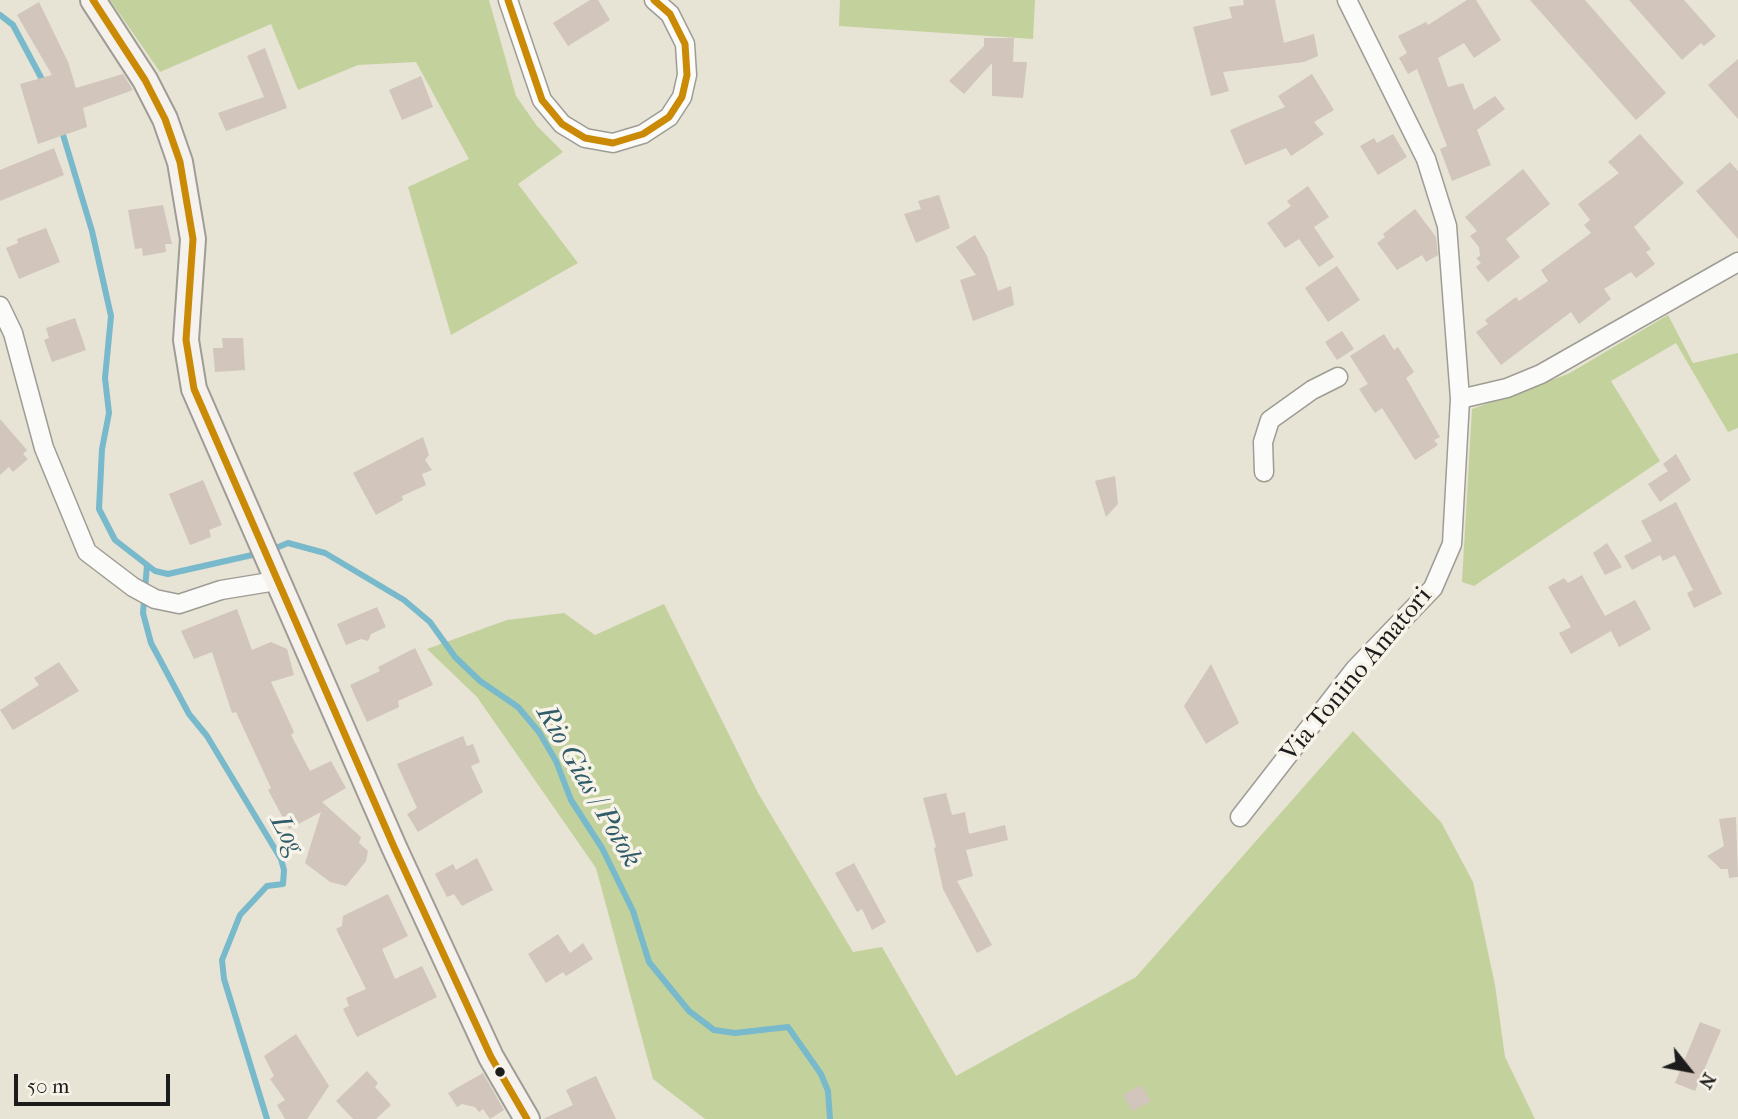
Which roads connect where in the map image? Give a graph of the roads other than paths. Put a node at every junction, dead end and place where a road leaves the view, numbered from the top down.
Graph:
1 (93, 0) edge
2 (508, 0) edge
3 (654, 0) edge
4 (1347, 0) edge
5 (1738, 262) edge
6 (0, 306) edge
7 (1338, 377) dead end
8 (1460, 399) junction
9 (1264, 472) dead end
10 (276, 582) junction
11 (1240, 817) dead end
12 (527, 1119) edge

1 - 10 street
2 - 3 street
4 - 8 street, Via Tonino Amatori
5 - 8 street
6 - 10 street
7 - 9 street
8 - 11 street, Via Tonino Amatori
10 - 12 street

